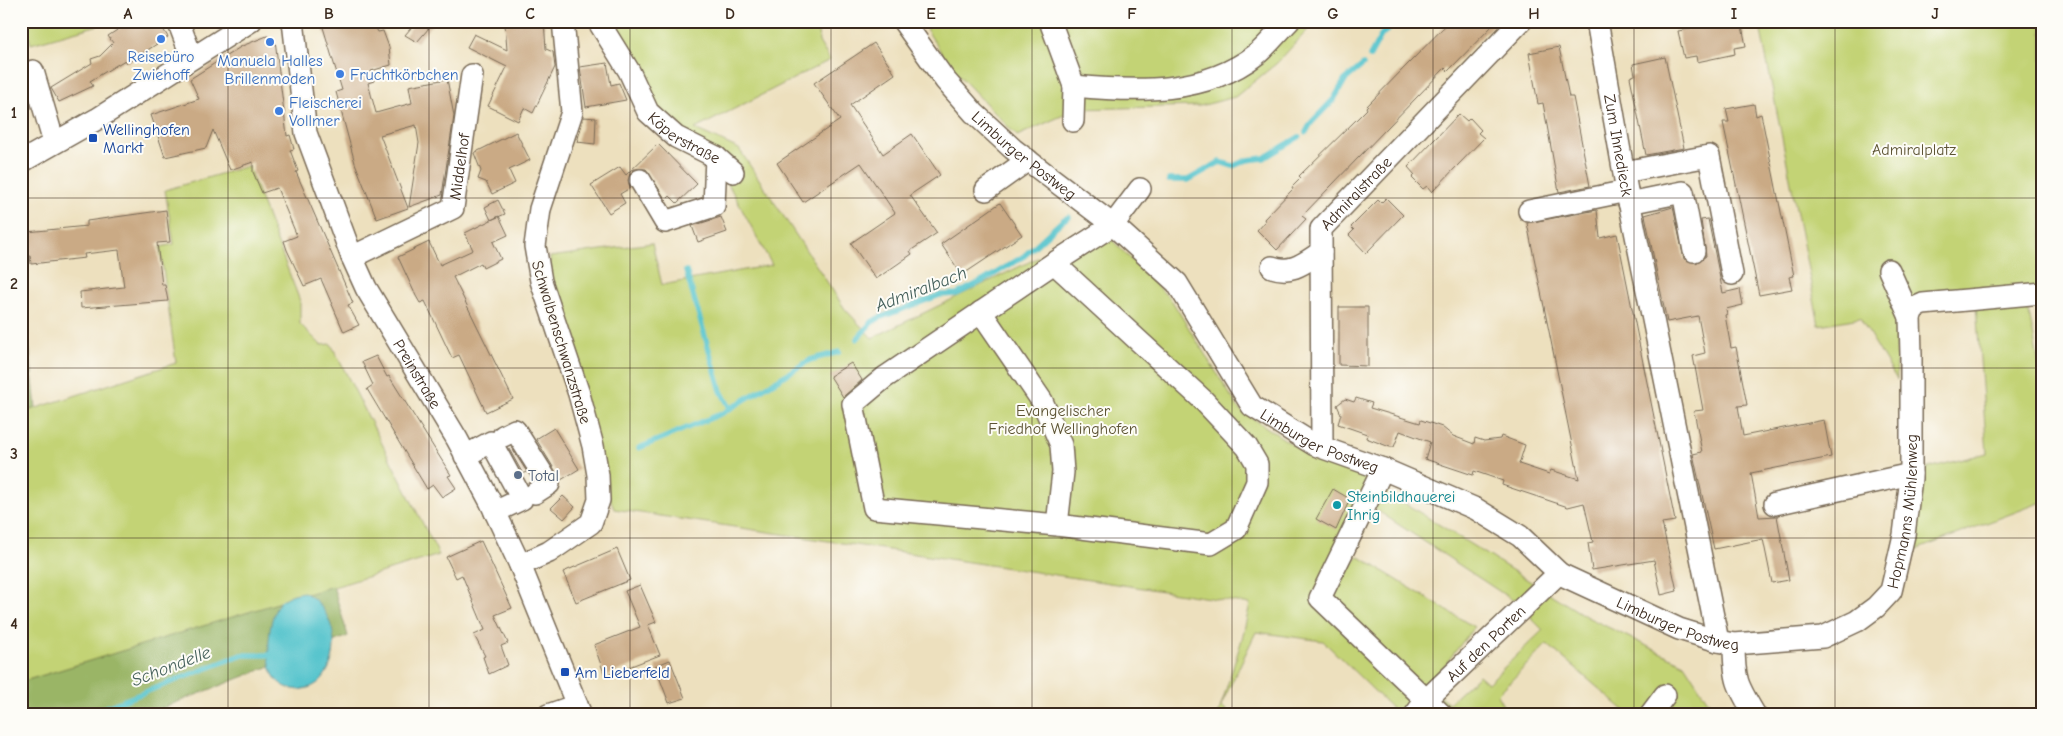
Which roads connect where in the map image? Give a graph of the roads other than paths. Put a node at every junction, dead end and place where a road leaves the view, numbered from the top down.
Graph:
1 (178, 21) edge
2 (251, 21) edge
3 (294, 21) edge
4 (563, 21) edge
5 (598, 21) edge
6 (903, 21) edge
7 (1050, 21) edge
8 (1289, 21) edge
9 (1521, 21) edge
10 (1597, 21) edge
11 (192, 58) junction
12 (33, 71) dead end
13 (472, 75) dead end
14 (1074, 86) junction
15 (1073, 121) dead end
16 (54, 143) junction
17 (716, 157) junction
18 (1028, 160) junction
19 (21, 162) edge
20 (732, 172) dead end
21 (640, 180) dead end
22 (1140, 189) dead end
23 (1627, 189) junction
24 (986, 190) dead end
25 (1529, 212) dead end
26 (1113, 225) junction
27 (1694, 251) dead end
28 (1321, 252) junction
29 (352, 257) junction
30 (1054, 263) junction
31 (1272, 267) dead end
32 (1889, 270) dead end
33 (1732, 274) dead end
34 (2042, 293) edge
35 (980, 312) junction
36 (1910, 317) junction
37 (497, 439) junction
38 (1322, 447) junction
39 (466, 456) junction
40 (1383, 470) junction
41 (1911, 474) junction
42 (528, 496) junction
43 (1775, 504) dead end
44 (495, 512) junction
45 (1057, 525) junction
46 (520, 565) junction
47 (1559, 573) junction
48 (1726, 643) junction
49 (1665, 695) dead end
50 (1420, 707) edge
51 (579, 710) edge
52 (548, 715) edge
53 (1442, 715) edge
54 (1650, 715) edge
55 (1755, 715) edge

1 - 11 street
2 - 11 street
3 - 29 street, Preinstraße
4 - 46 street, Schwalbenschwanzstraße
5 - 17 street, Köperstraße
6 - 18 street, Limburger Postweg
7 - 14 street
8 - 14 street
9 - 28 street, Admiralstraße
10 - 23 street, Zum Ihnedieck
11 - 16 street
12 - 16 street
13 - 29 street, Middelhof
14 - 15 street
16 - 19 street
17 - 20 street, Köperstraße
17 - 21 street
18 - 24 street
18 - 26 street, Limburger Postweg
22 - 26 street
23 - 25 street
23 - 27 street
23 - 33 street
23 - 48 street, Zum Ihnedieck
26 - 30 street
26 - 38 street, Limburger Postweg
28 - 31 street
28 - 38 street, Admiralstraße
29 - 39 street, Preinstraße
30 - 35 street
30 - 45 street
32 - 36 street
34 - 36 street
35 - 45 street
35 - 45 street
36 - 41 street, Hopmanns Mühlenweg
37 - 39 street
37 - 42 street
37 - 42 street
38 - 40 street, Limburger Postweg
39 - 44 street, Preinstraße
40 - 47 street, Limburger Postweg
40 - 50 street
41 - 43 street
41 - 48 street, Hopmanns Mühlenweg
42 - 44 street
44 - 46 street, Preinstraße
46 - 51 street, Preinstraße
47 - 48 street, Limburger Postweg
47 - 50 street, Auf den Porten
48 - 55 street, Limburger Postweg
49 - 54 street
50 - 53 street
51 - 52 street

